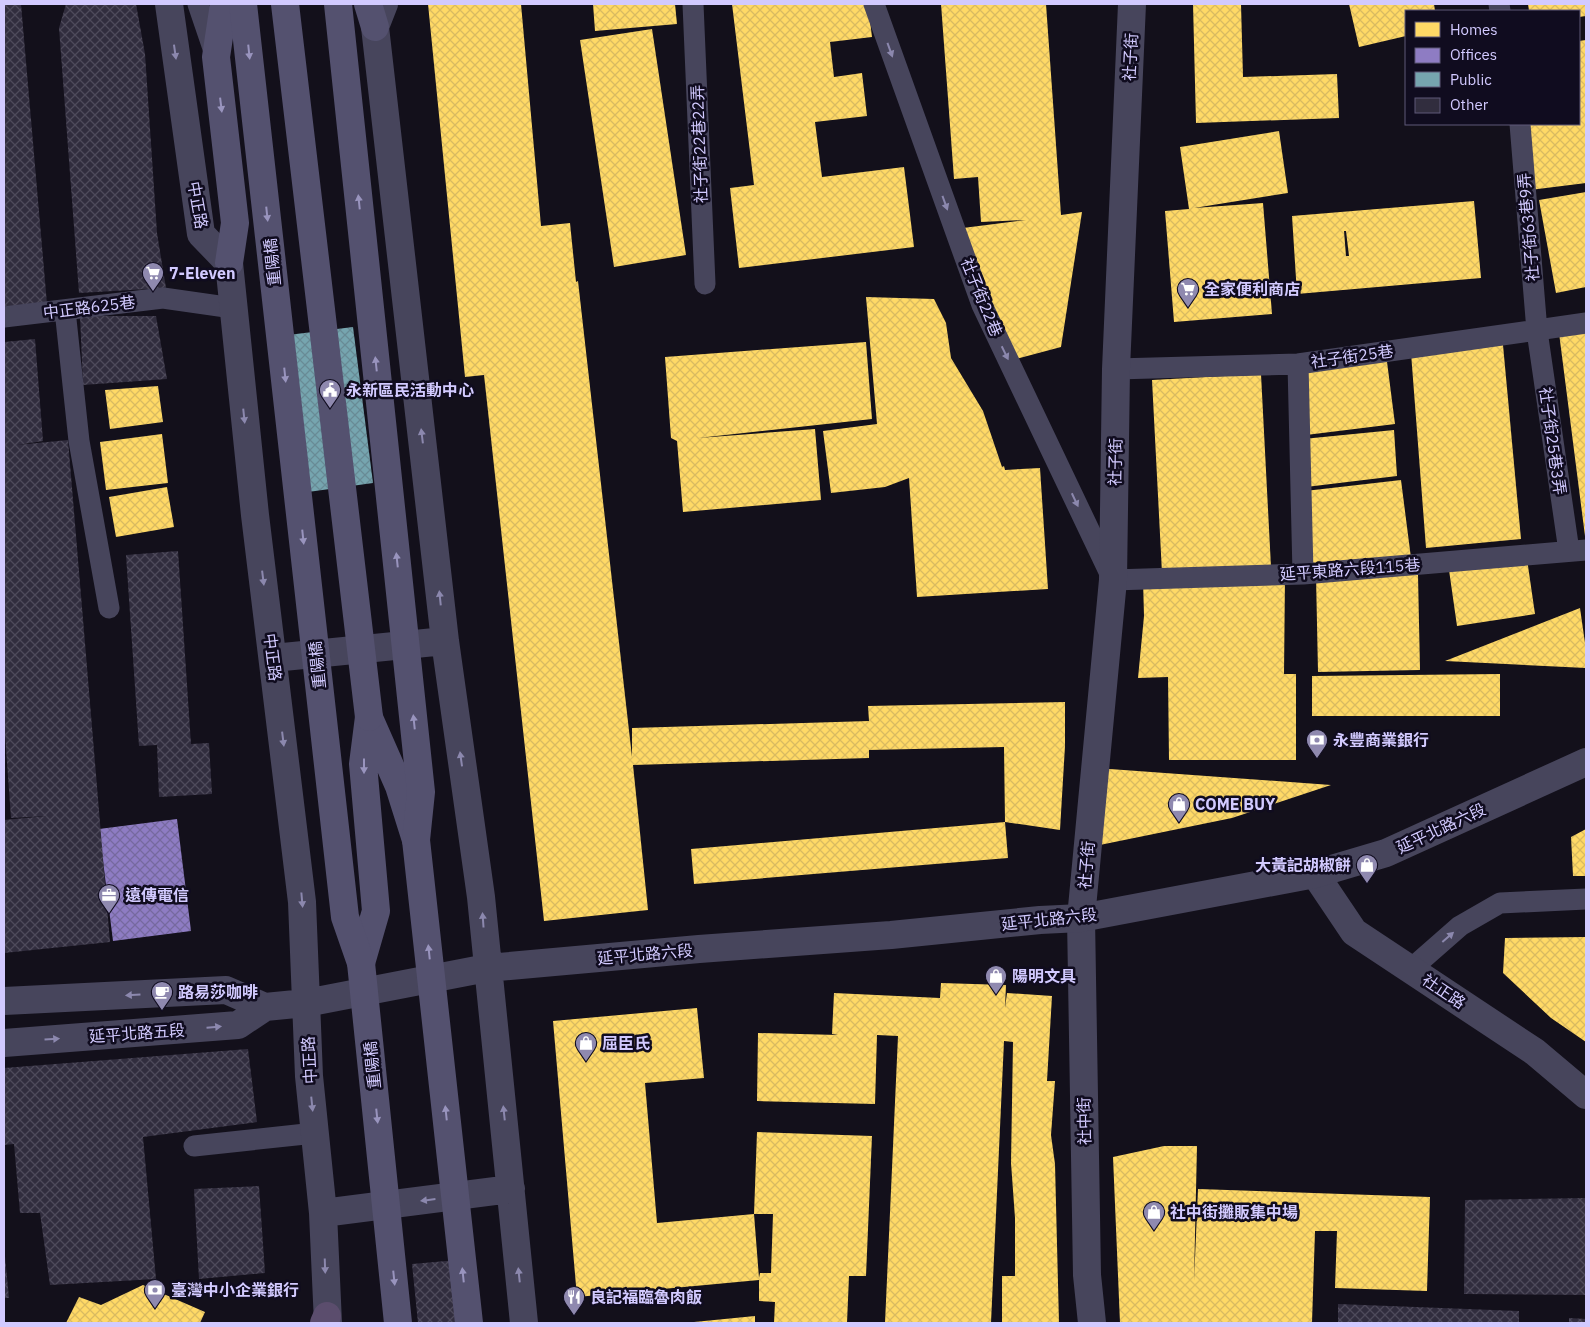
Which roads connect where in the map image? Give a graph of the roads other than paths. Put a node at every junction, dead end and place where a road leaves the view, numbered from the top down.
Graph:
1 (169, 4) edge
2 (198, 4) edge
3 (224, 4) edge
4 (243, 4) edge
5 (285, 4) edge
6 (338, 4) edge
7 (693, 4) edge
8 (874, 4) edge
9 (1132, 4) edge
10 (376, 12) edge
11 (216, 57) junction
12 (1520, 125) edge
13 (229, 263) junction
14 (705, 284) dead end
15 (233, 308) junction
16 (65, 310) junction
17 (4, 317) edge
18 (1586, 323) edge
19 (1537, 331) junction
20 (1298, 364) junction
21 (1116, 369) junction
22 (1578, 550) edge
23 (1303, 574) junction
24 (1113, 580) junction
25 (108, 608) dead end
26 (445, 641) junction
27 (273, 658) junction
28 (369, 718) junction
29 (1586, 762) edge
30 (416, 840) junction
31 (1315, 874) junction
32 (1586, 899) edge
33 (1081, 918) junction
34 (361, 963) junction
35 (486, 968) junction
36 (1411, 969) junction
37 (4, 1001) edge
38 (306, 1003) junction
39 (265, 1007) junction
40 (4, 1043) edge
41 (1586, 1095) edge
42 (315, 1133) junction
43 (194, 1146) dead end
44 (511, 1189) junction
45 (323, 1213) junction
46 (326, 1321) edge
47 (398, 1323) edge
48 (469, 1323) edge
49 (524, 1323) edge
50 (1092, 1323) edge

1 -> 13 street, 中正路
2 - 11 lane
3 - 11 main road
4 -> 34 main road, 重陽橋, bridge
5 - 28 main road, bridge
30 -> 6 main road, bridge
7 - 14 lane, 社子街22巷22弄
8 -> 24 lane, 社子街22巷
9 - 21 street, 社子街
26 -> 10 street
11 -> 13 main road
12 - 19 lane, 社子街63巷9弄
13 - 15 street, 中正路
15 - 16 lane, 中正路625巷
15 -> 27 street, 中正路
16 - 17 lane, 中正路625巷
16 - 25 lane
18 - 19 lane, 社子街25巷
19 - 20 lane, 社子街25巷
19 - 22 lane, 社子街25巷3弄
20 - 21 lane, 社子街25巷
20 - 23 lane
21 - 24 street, 社子街
22 - 23 lane, 延平東路六段115巷
23 - 24 lane, 延平東路六段115巷
24 - 33 street, 社子街
26 - 27 street
35 -> 26 street
27 -> 38 street, 中正路
28 - 30 main road
28 -> 34 main road
29 - 31 street, 延平北路六段
48 -> 30 main road, bridge
31 - 33 street, 延平北路六段
31 - 36 street, 社正路
36 -> 32 lane
33 - 35 street, 延平北路六段
33 - 50 street, 社中街
34 -> 47 main road, 重陽橋, bridge
35 - 38 street, 延平北路五段
44 -> 35 street
36 - 41 street, 社正路
39 -> 37 street, 延平北路五段
38 - 39 street, 延平北路五段
38 -> 42 street, 中正路
40 -> 39 street, 延平北路五段
42 - 43 lane
42 - 45 street, 中正路
44 -> 45 street
49 -> 44 street
45 -> 46 street, 中正路

